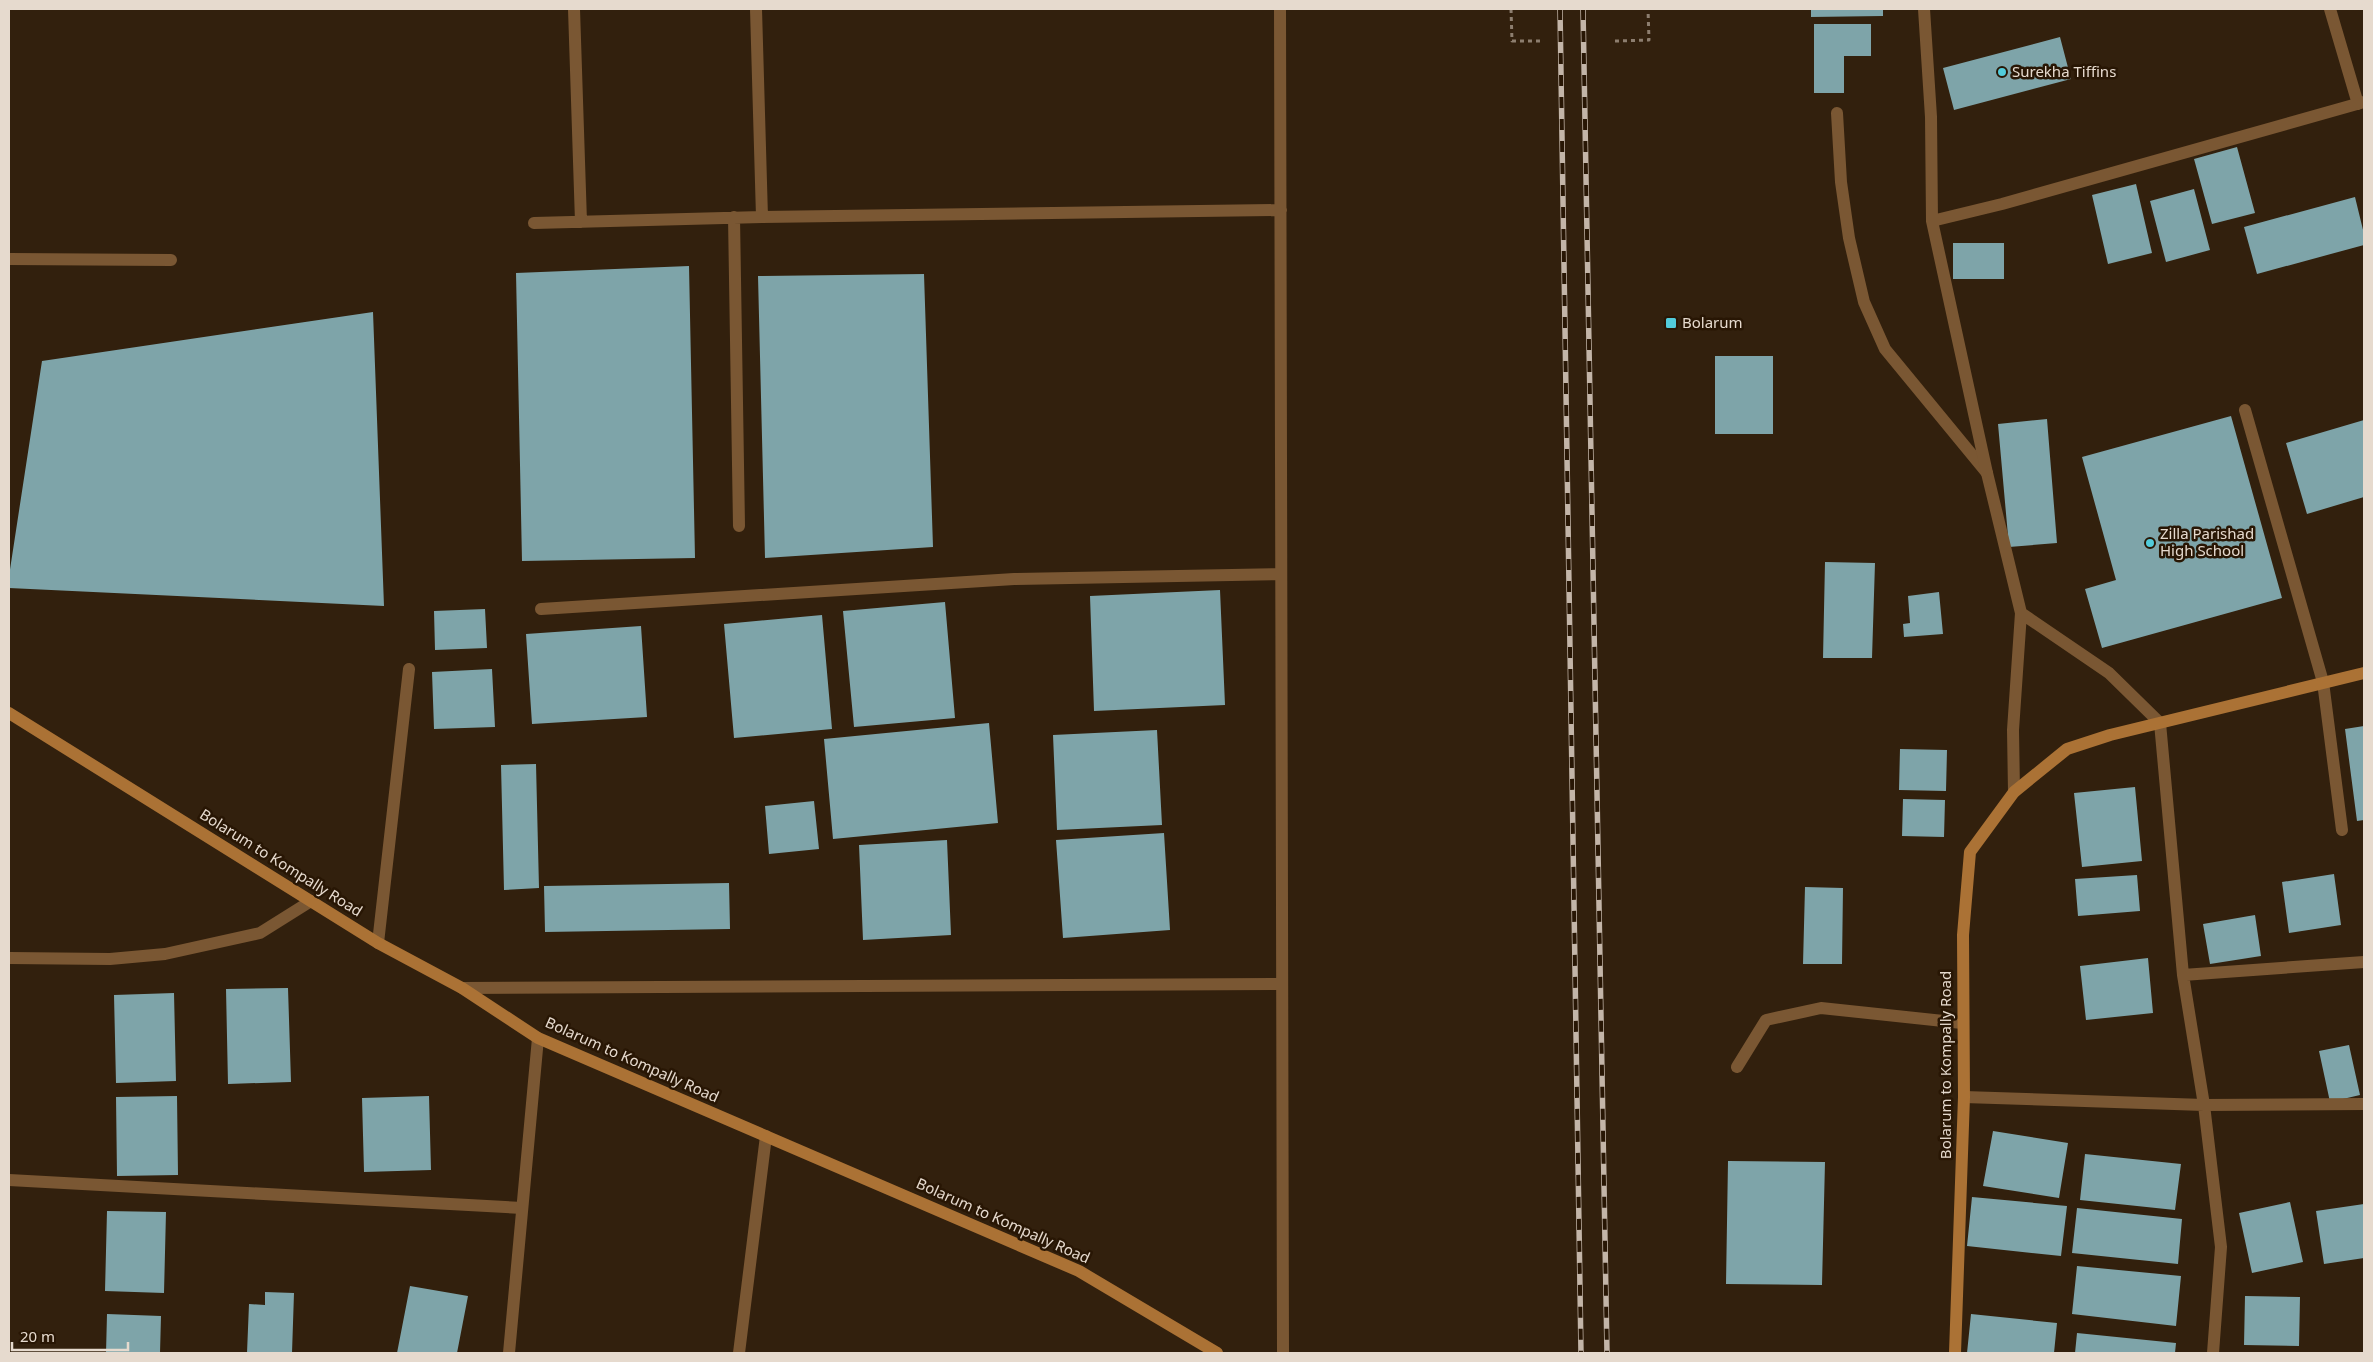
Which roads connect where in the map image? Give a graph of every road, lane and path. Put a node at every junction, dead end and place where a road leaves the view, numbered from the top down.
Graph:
1 (574, 9) edge
2 (756, 9) edge
3 (1280, 9) edge
4 (1511, 9) edge
5 (1924, 9) edge
6 (2330, 9) edge
7 (1648, 11) edge
8 (1544, 41) dead end
9 (1615, 41) dead end
10 (2361, 103) edge
11 (1837, 113) dead end
12 (1280, 210) junction
13 (734, 217) junction
14 (762, 217) junction
15 (1932, 221) junction
16 (581, 222) junction
17 (534, 224) dead end
18 (9, 259) edge
19 (171, 260) dead end
20 (2245, 410) dead end
21 (1987, 473) junction
22 (739, 526) dead end
23 (1281, 574) junction
24 (541, 609) dead end
25 (2021, 613) junction
26 (409, 669) dead end
27 (2364, 673) edge
28 (2323, 682) junction
29 (9, 713) edge
30 (2160, 723) junction
31 (2014, 792) junction
32 (2342, 830) dead end
33 (310, 900) junction
34 (378, 943) junction
35 (9, 958) edge
36 (2364, 962) edge
37 (2183, 975) junction
38 (1282, 984) junction
39 (462, 988) junction
40 (1962, 1023) junction
41 (538, 1038) junction
42 (1737, 1067) dead end
43 (1964, 1097) junction
44 (2364, 1104) edge
45 (2204, 1106) junction
46 (766, 1136) junction
47 (9, 1180) edge
48 (522, 1208) junction
49 (509, 1353) edge
50 (739, 1353) edge
51 (1218, 1353) edge
52 (1283, 1353) edge
53 (1956, 1353) edge
54 (2213, 1353) edge
55 (2218, 1353) edge

1 - 16 street
2 - 14 street
3 - 12 street
4 - 8 path
5 - 15 street
6 - 10 street
7 - 9 path
10 - 15 street
11 - 21 street
12 - 14 street
12 - 23 street
13 - 14 street
13 - 16 street
13 - 22 street
15 - 21 street
16 - 17 street
18 - 19 street
20 - 28 street
21 - 25 street
23 - 24 street
23 - 38 street
25 - 30 street
25 - 31 street
26 - 34 street
27 - 28 main road, Bolarum to Kompally Road
28 - 30 main road, Bolarum to Kompally Road
28 - 32 street
29 - 33 main road, Bolarum to Kompally Road
30 - 31 main road, Bolarum to Kompally Road
30 - 37 street
31 - 40 main road, Bolarum to Kompally Road
33 - 34 main road, Bolarum to Kompally Road
33 - 35 street
34 - 39 main road, Bolarum to Kompally Road
36 - 37 street
37 - 45 street
38 - 39 street
38 - 52 street
39 - 41 main road, Bolarum to Kompally Road
40 - 42 street
40 - 43 main road, Bolarum to Kompally Road
41 - 46 main road, Bolarum to Kompally Road
41 - 48 street
43 - 45 street
43 - 53 main road, Bolarum to Kompally Road
44 - 45 street
45 - 54 street
46 - 50 street
46 - 51 main road, Bolarum to Kompally Road
47 - 48 street
48 - 49 street
54 - 55 street

